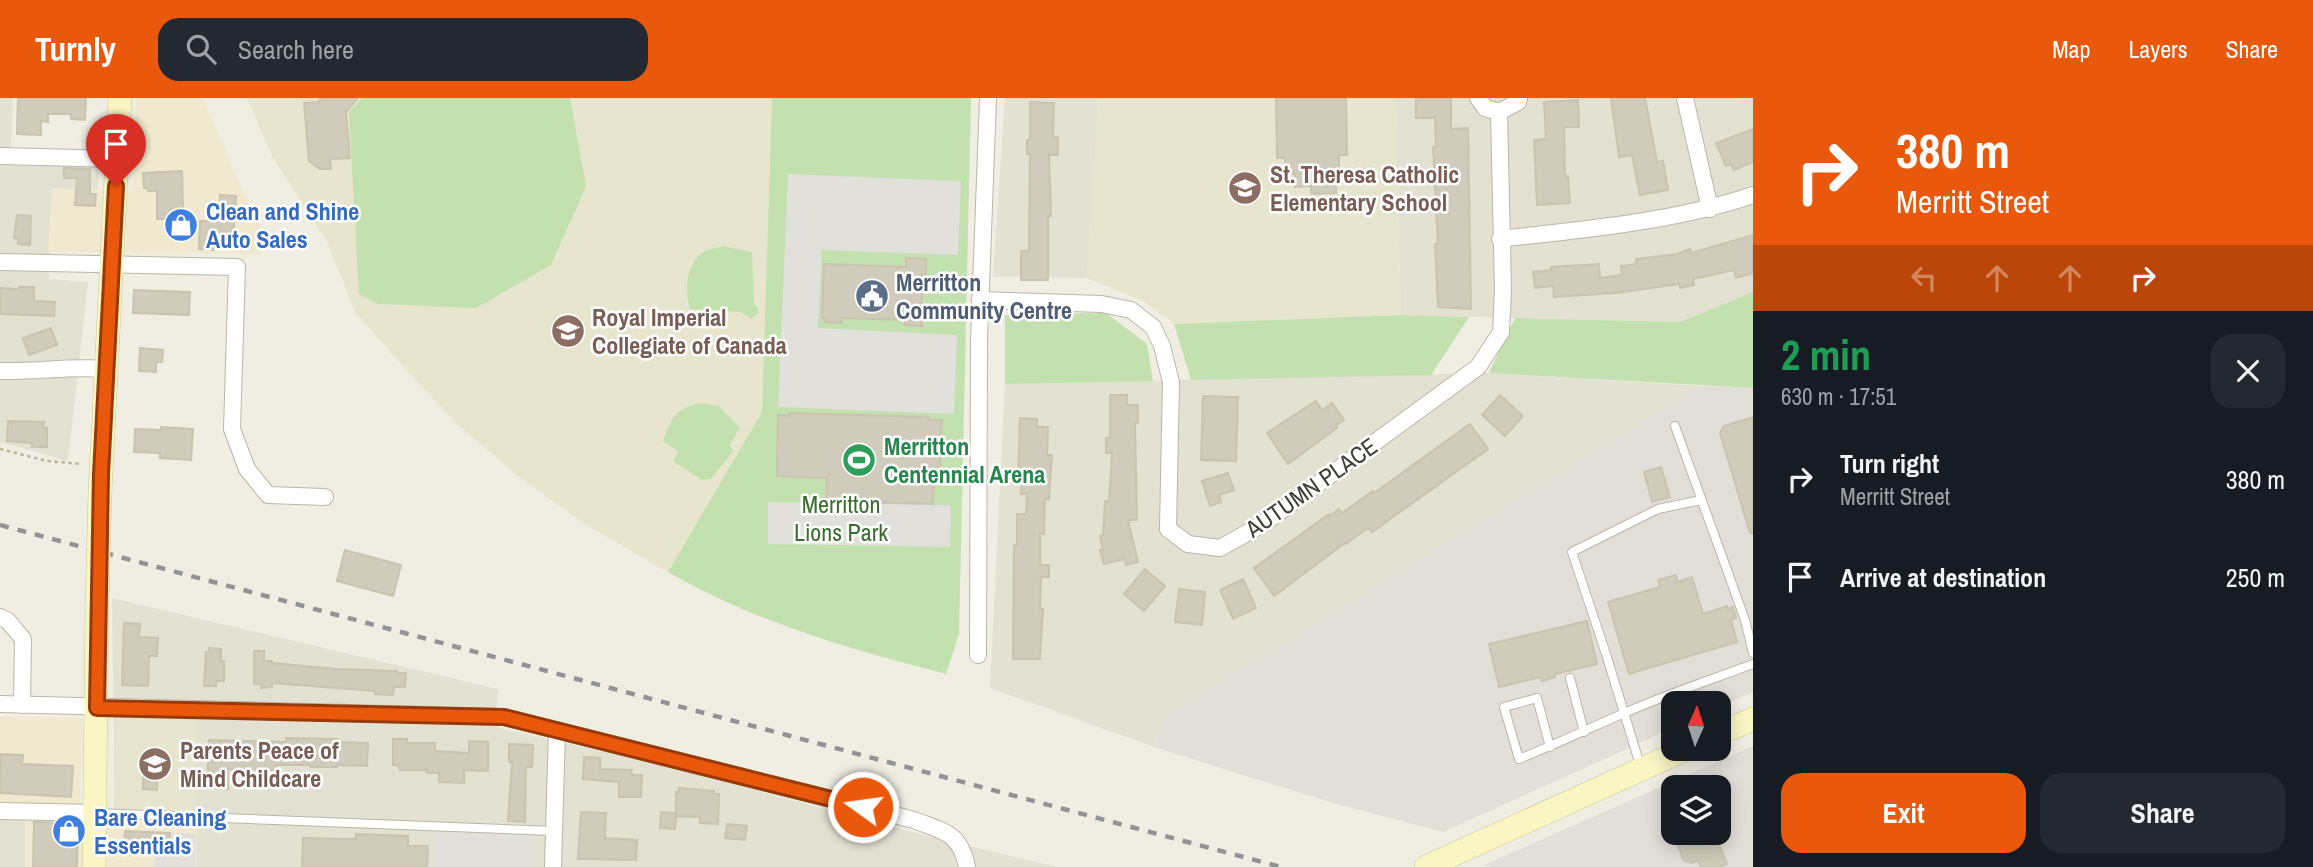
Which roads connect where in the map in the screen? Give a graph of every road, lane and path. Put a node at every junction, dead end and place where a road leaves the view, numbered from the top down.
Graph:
1 (120, 98) edge
2 (988, 98) edge
3 (1478, 98) edge
4 (1519, 98) edge
5 (1685, 98) edge
6 (1499, 113) junction
7 (0, 156) edge
8 (118, 159) junction
9 (1753, 195) edge
10 (1710, 209) junction
11 (1500, 239) junction
12 (0, 262) edge
13 (111, 265) junction
14 (922, 279) dead end
15 (969, 280) dead end
16 (980, 300) junction
17 (106, 369) junction
18 (0, 372) edge
19 (1675, 426) dead end
20 (0, 449) edge
21 (81, 463) dead end
22 (325, 497) dead end
23 (1702, 500) junction
24 (0, 617) edge
25 (1753, 653) edge
26 (978, 655) dead end
27 (1753, 664) edge
28 (1570, 678) dead end
29 (0, 704) edge
30 (22, 705) junction
31 (97, 708) junction
32 (1624, 713) junction
33 (1753, 719) edge
34 (1731, 728) edge
35 (557, 730) junction
36 (1584, 732) junction
37 (1550, 747) junction
38 (1661, 760) edge
39 (1641, 769) junction
40 (0, 811) edge
41 (96, 813) junction
42 (554, 831) junction
43 (94, 867) edge
44 (553, 867) edge
45 (967, 867) edge
46 (1426, 867) edge

1 - 8 street
2 - 16 street
3 - 6 street
4 - 6 street
5 - 10 street
6 - 11 street, AUTUMN PLACE
7 - 8 street
8 - 13 street
9 - 10 street
10 - 11 street
11 - 16 street, AUTUMN PLACE
12 - 13 street
13 - 17 street
13 - 22 street
14 - 15 path
16 - 26 street
17 - 18 street
17 - 31 street, bridge
19 - 23 lane
20 - 21 path
23 - 25 lane
23 - 32 lane
24 - 30 street
27 - 32 lane
28 - 36 lane
29 - 30 street
30 - 31 street
31 - 35 street
31 - 41 street
32 - 36 lane
32 - 39 lane
33 - 34 street
35 - 42 street
35 - 45 street
36 - 37 lane
37 - 37 lane
38 - 39 street
39 - 46 street
40 - 41 street
41 - 42 lane
41 - 43 street
42 - 44 street

